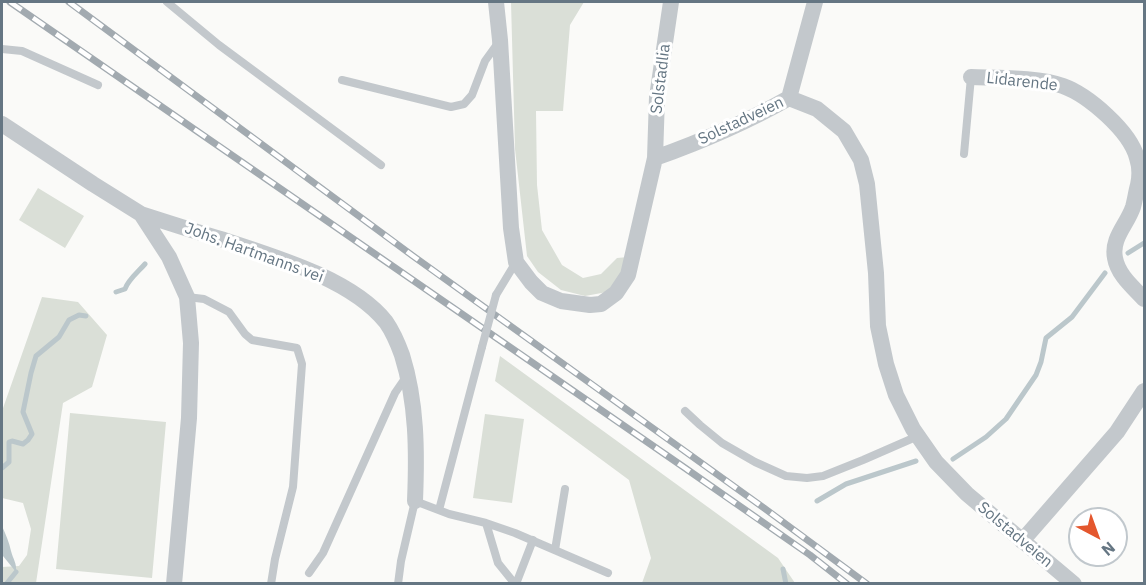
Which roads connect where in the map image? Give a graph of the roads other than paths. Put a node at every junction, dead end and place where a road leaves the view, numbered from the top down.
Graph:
1 (167, 2) edge
2 (496, 2) edge
3 (671, 2) edge
4 (815, 2) edge
5 (500, 40) junction
6 (2, 49) edge
7 (971, 77) joint
8 (342, 80) dead end
9 (98, 85) dead end
10 (789, 98) junction
11 (2, 124) edge
12 (964, 154) dead end
13 (655, 158) junction
14 (381, 165) dead end
15 (141, 214) junction
16 (516, 261) junction
17 (187, 297) junction
18 (1144, 299) edge
19 (408, 374) junction
20 (1144, 391) edge
21 (685, 411) dead end
22 (918, 436) junction
23 (565, 489) dead end
24 (415, 501) junction
25 (439, 510) junction
26 (486, 523) junction
27 (533, 540) junction
28 (1022, 541) junction
29 (555, 550) junction
30 (309, 573) dead end
31 (608, 573) dead end
32 (174, 584) edge
33 (272, 584) edge
34 (398, 584) edge
35 (516, 584) edge
36 (1074, 584) edge

1 - 14 lane
2 - 5 street
3 - 13 street, Solstadlia
4 - 10 street
5 - 8 lane
5 - 16 street
6 - 9 lane
7 - 12 lane
7 - 18 street, Lidarende
10 - 13 street, Solstadveien
10 - 22 street, Solstadveien
11 - 15 street, Johs. Hartmanns vei
13 - 16 street
15 - 17 street, Johs. Hartmanns vei
15 - 19 street, Johs. Hartmanns vei
16 - 25 lane, bridge
17 - 32 street, Johs. Hartmanns vei
17 - 33 lane
19 - 24 street, Johs. Hartmanns vei
19 - 30 lane
20 - 28 street
21 - 22 lane
22 - 28 street, Solstadveien
23 - 29 lane
24 - 25 lane
24 - 34 lane
25 - 26 lane
26 - 27 lane
26 - 35 lane
27 - 29 lane
27 - 35 lane
28 - 36 street, Solstadveien
29 - 31 lane

